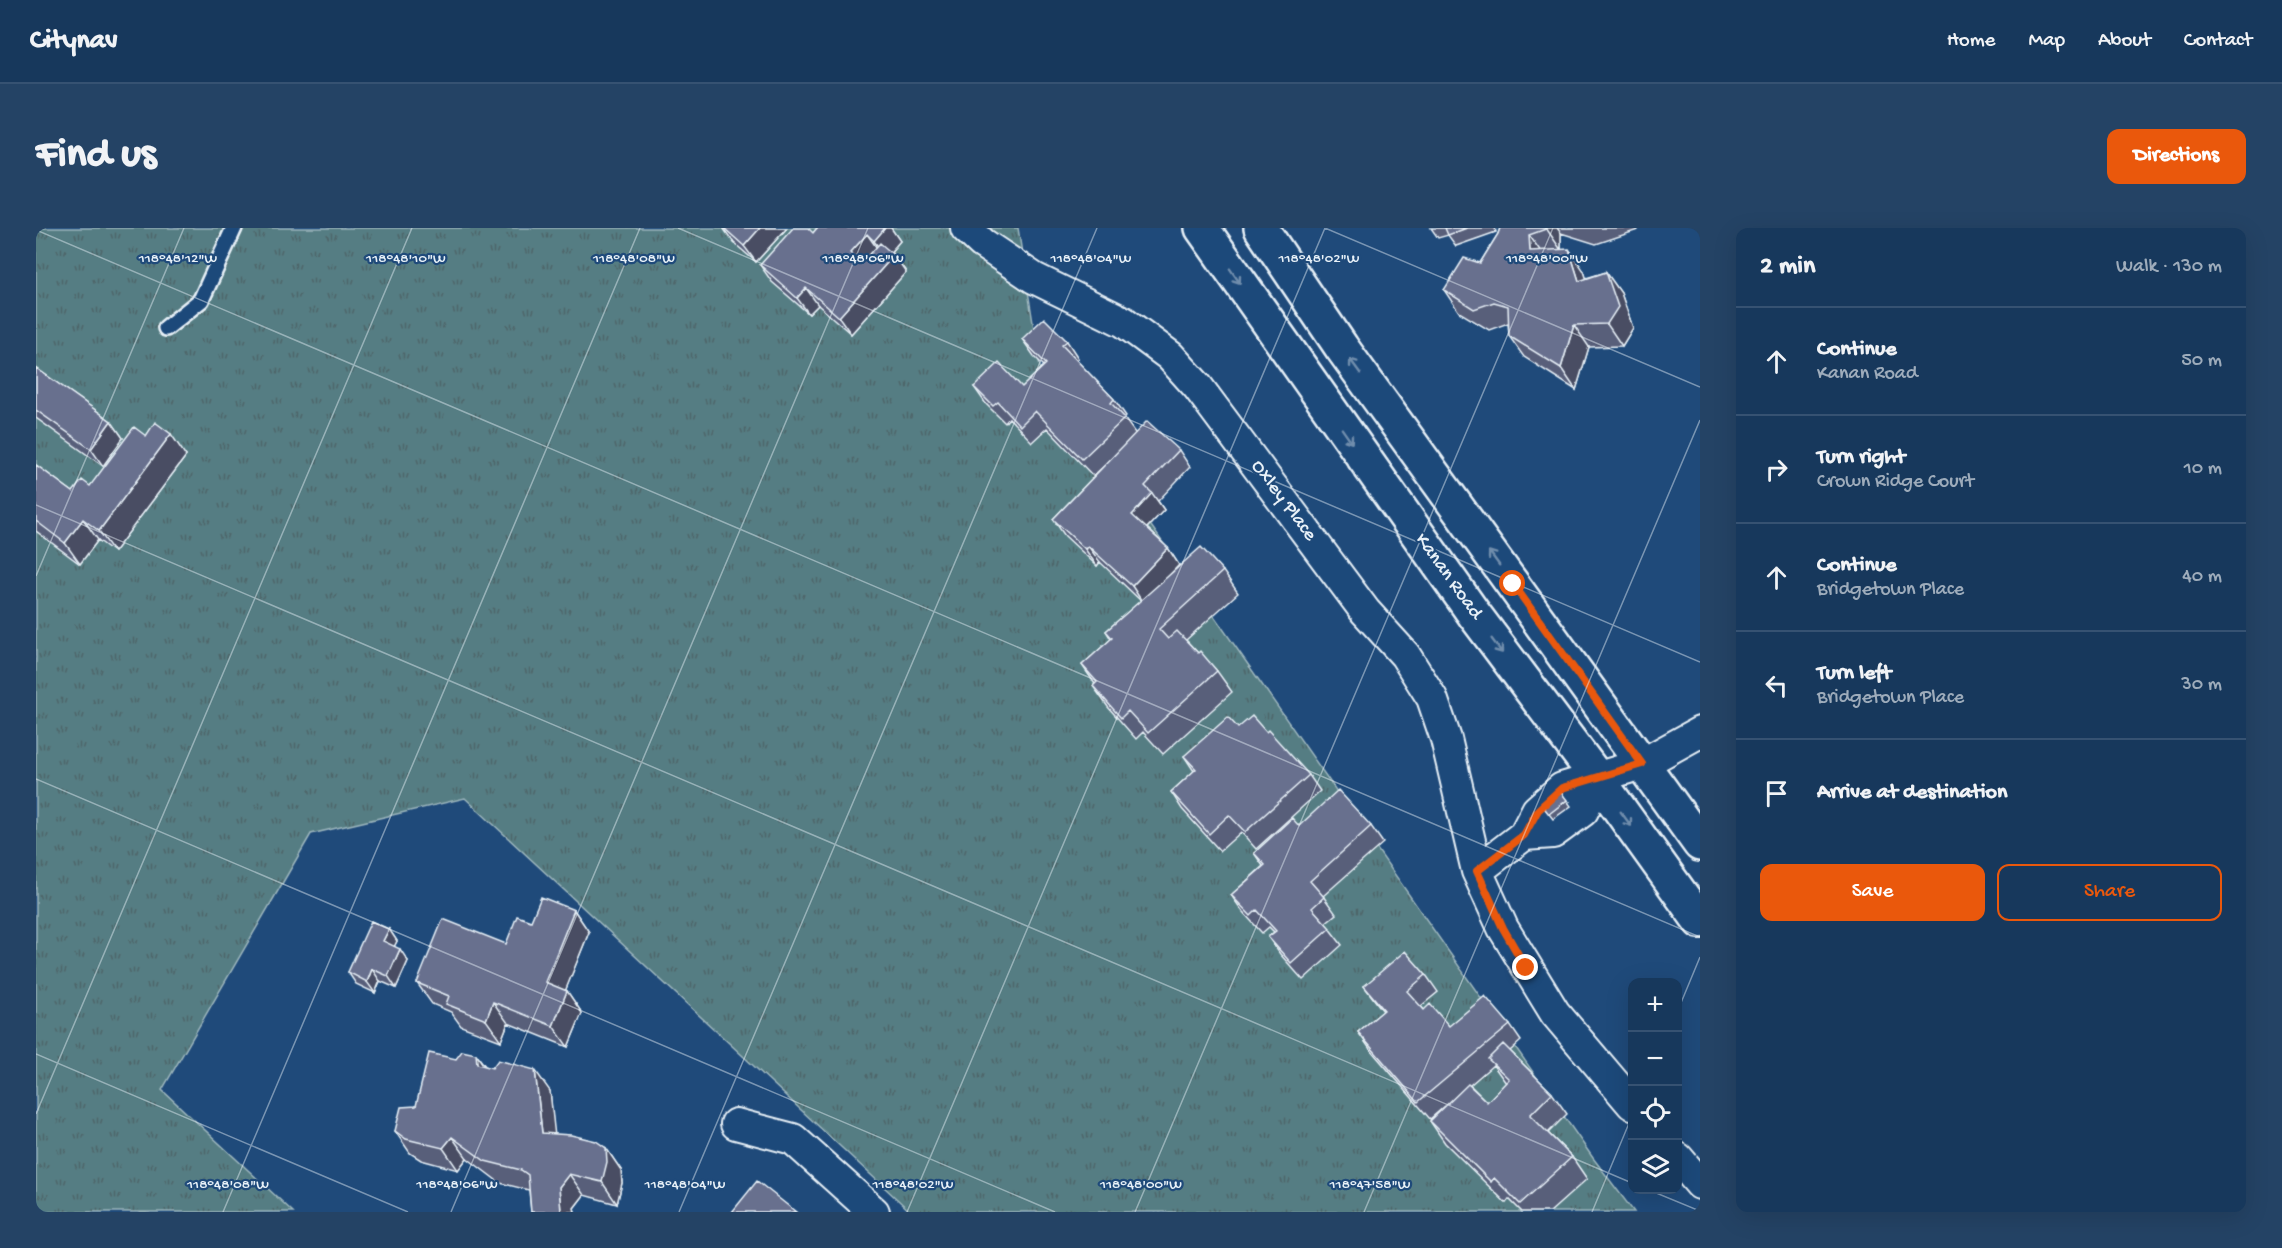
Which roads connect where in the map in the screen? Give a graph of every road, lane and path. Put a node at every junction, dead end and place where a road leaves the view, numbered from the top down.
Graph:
1 (234, 228) edge
2 (966, 228) edge
3 (1202, 228) edge
4 (1261, 228) edge
5 (166, 328) dead end
6 (1700, 732) edge
7 (1642, 764) junction
8 (1598, 779) junction
9 (1700, 844) edge
10 (1477, 871) junction
11 (1700, 921) edge
12 (1628, 1099) edge
13 (736, 1124) dead end
14 (1682, 1164) edge
15 (1700, 1184) edge
16 (874, 1212) edge

1 - 5 lane
2 - 10 street, Oxley Place
3 -> 8 main road, Kanan Road
7 -> 4 main road
6 - 7 street
7 - 8 street
7 - 9 main road
8 - 10 street
8 -> 11 main road, Kanan Road
10 - 12 street, Oxley Place
13 - 16 street
14 - 15 street

